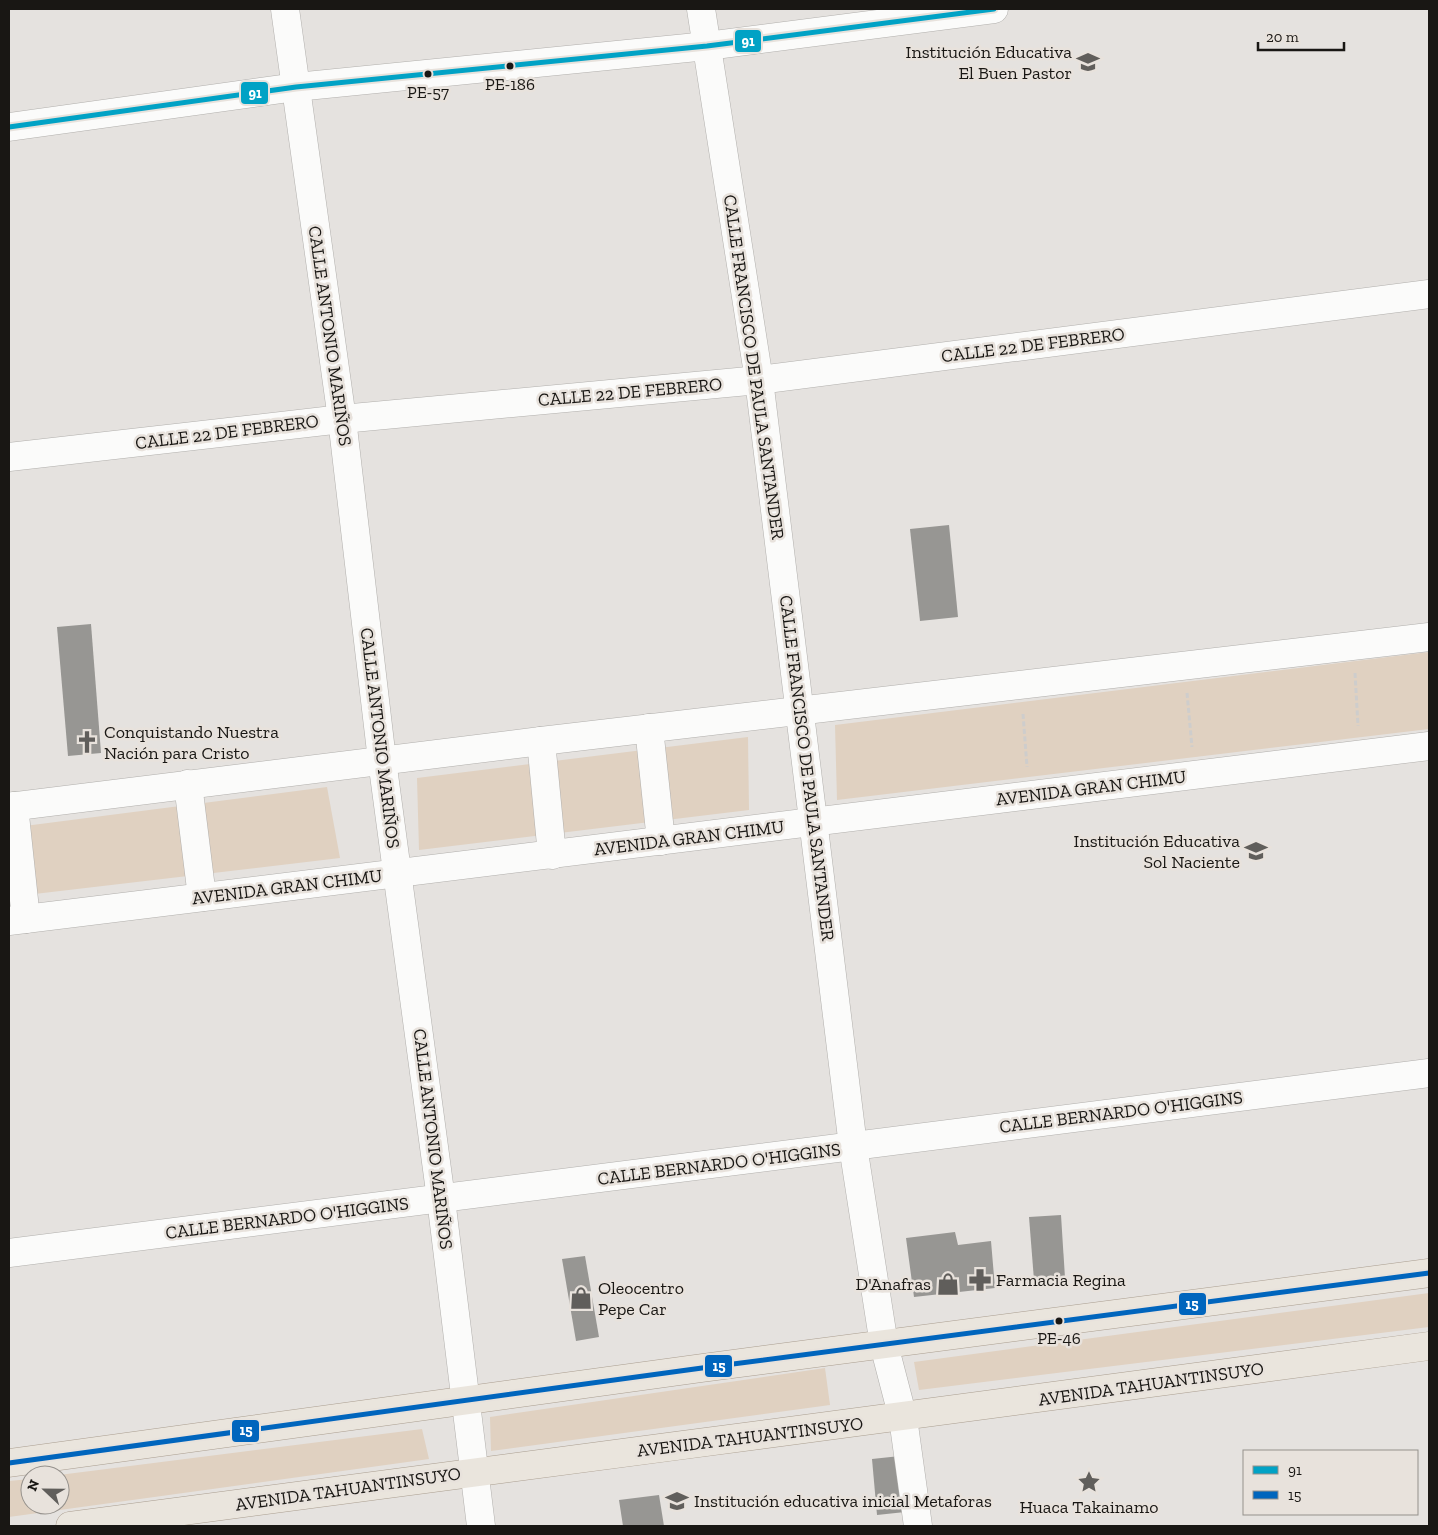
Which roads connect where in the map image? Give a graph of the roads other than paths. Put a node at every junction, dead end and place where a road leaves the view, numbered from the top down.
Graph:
1 (285, 9) edge
2 (701, 9) edge
3 (994, 9) edge
4 (707, 46) junction
5 (296, 87) junction
6 (9, 127) edge
7 (1429, 294) edge
8 (759, 380) junction
9 (342, 419) junction
10 (9, 457) edge
11 (1429, 637) edge
12 (800, 710) junction
13 (649, 728) junction
14 (541, 741) junction
15 (1429, 746) edge
16 (382, 760) junction
17 (188, 784) junction
18 (11, 807) edge
19 (814, 822) junction
20 (661, 841) junction
21 (552, 855) junction
22 (397, 874) junction
23 (202, 897) junction
24 (17, 920) edge
25 (1429, 1073) edge
26 (853, 1146) junction
27 (441, 1199) junction
28 (9, 1254) edge
29 (1429, 1273) edge
30 (884, 1345) junction
31 (1429, 1346) edge
32 (465, 1401) junction
33 (903, 1418) junction
34 (9, 1463) edge
35 (475, 1471) junction
36 (70, 1526) edge
37 (481, 1526) edge
38 (918, 1526) edge

1 - 5 street, CALLE ANTONIO MARIÑOS
2 - 4 street, CALLE FRANCISCO DE PAULA SANTANDER
3 - 4 street
4 - 5 street
4 - 8 street, CALLE FRANCISCO DE PAULA SANTANDER
5 - 6 street
5 - 9 street, CALLE ANTONIO MARIÑOS
7 - 8 street, CALLE 22 DE FEBRERO
8 - 9 street, CALLE 22 DE FEBRERO
8 - 12 street, CALLE FRANCISCO DE PAULA SANTANDER
9 - 10 street, CALLE 22 DE FEBRERO
9 - 16 street, CALLE ANTONIO MARIÑOS
11 - 12 street
12 - 13 street
12 - 19 street, CALLE FRANCISCO DE PAULA SANTANDER
13 - 14 street
13 - 20 street
14 - 16 street
14 - 21 street
15 - 19 street, AVENIDA GRAN CHIMU
16 - 17 street
16 - 22 street, CALLE ANTONIO MARIÑOS
17 - 18 street
17 - 23 street
18 - 24 street
19 - 20 street, AVENIDA GRAN CHIMU
19 - 26 street, CALLE FRANCISCO DE PAULA SANTANDER
20 - 21 street, AVENIDA GRAN CHIMU
21 - 22 street, AVENIDA GRAN CHIMU
22 - 23 street, AVENIDA GRAN CHIMU
22 - 27 street, CALLE ANTONIO MARIÑOS
23 - 24 street, AVENIDA GRAN CHIMU
25 - 26 street, CALLE BERNARDO O'HIGGINS
26 - 27 street, CALLE BERNARDO O'HIGGINS
26 - 30 street, CALLE FRANCISCO DE PAULA SANTANDER
27 - 28 street, CALLE BERNARDO O'HIGGINS
27 - 32 street, CALLE ANTONIO MARIÑOS
29 - 30 main road
30 - 32 main road
30 - 33 street, CALLE FRANCISCO DE PAULA SANTANDER
31 - 33 main road, AVENIDA TAHUANTINSUYO
32 - 34 main road
32 - 35 street, CALLE ANTONIO MARIÑOS
33 - 35 main road, AVENIDA TAHUANTINSUYO
33 - 38 street, CALLE FRANCISCO DE PAULA SANTANDER
35 - 36 main road, AVENIDA TAHUANTINSUYO
35 - 37 street, CALLE ANTONIO MARIÑOS

